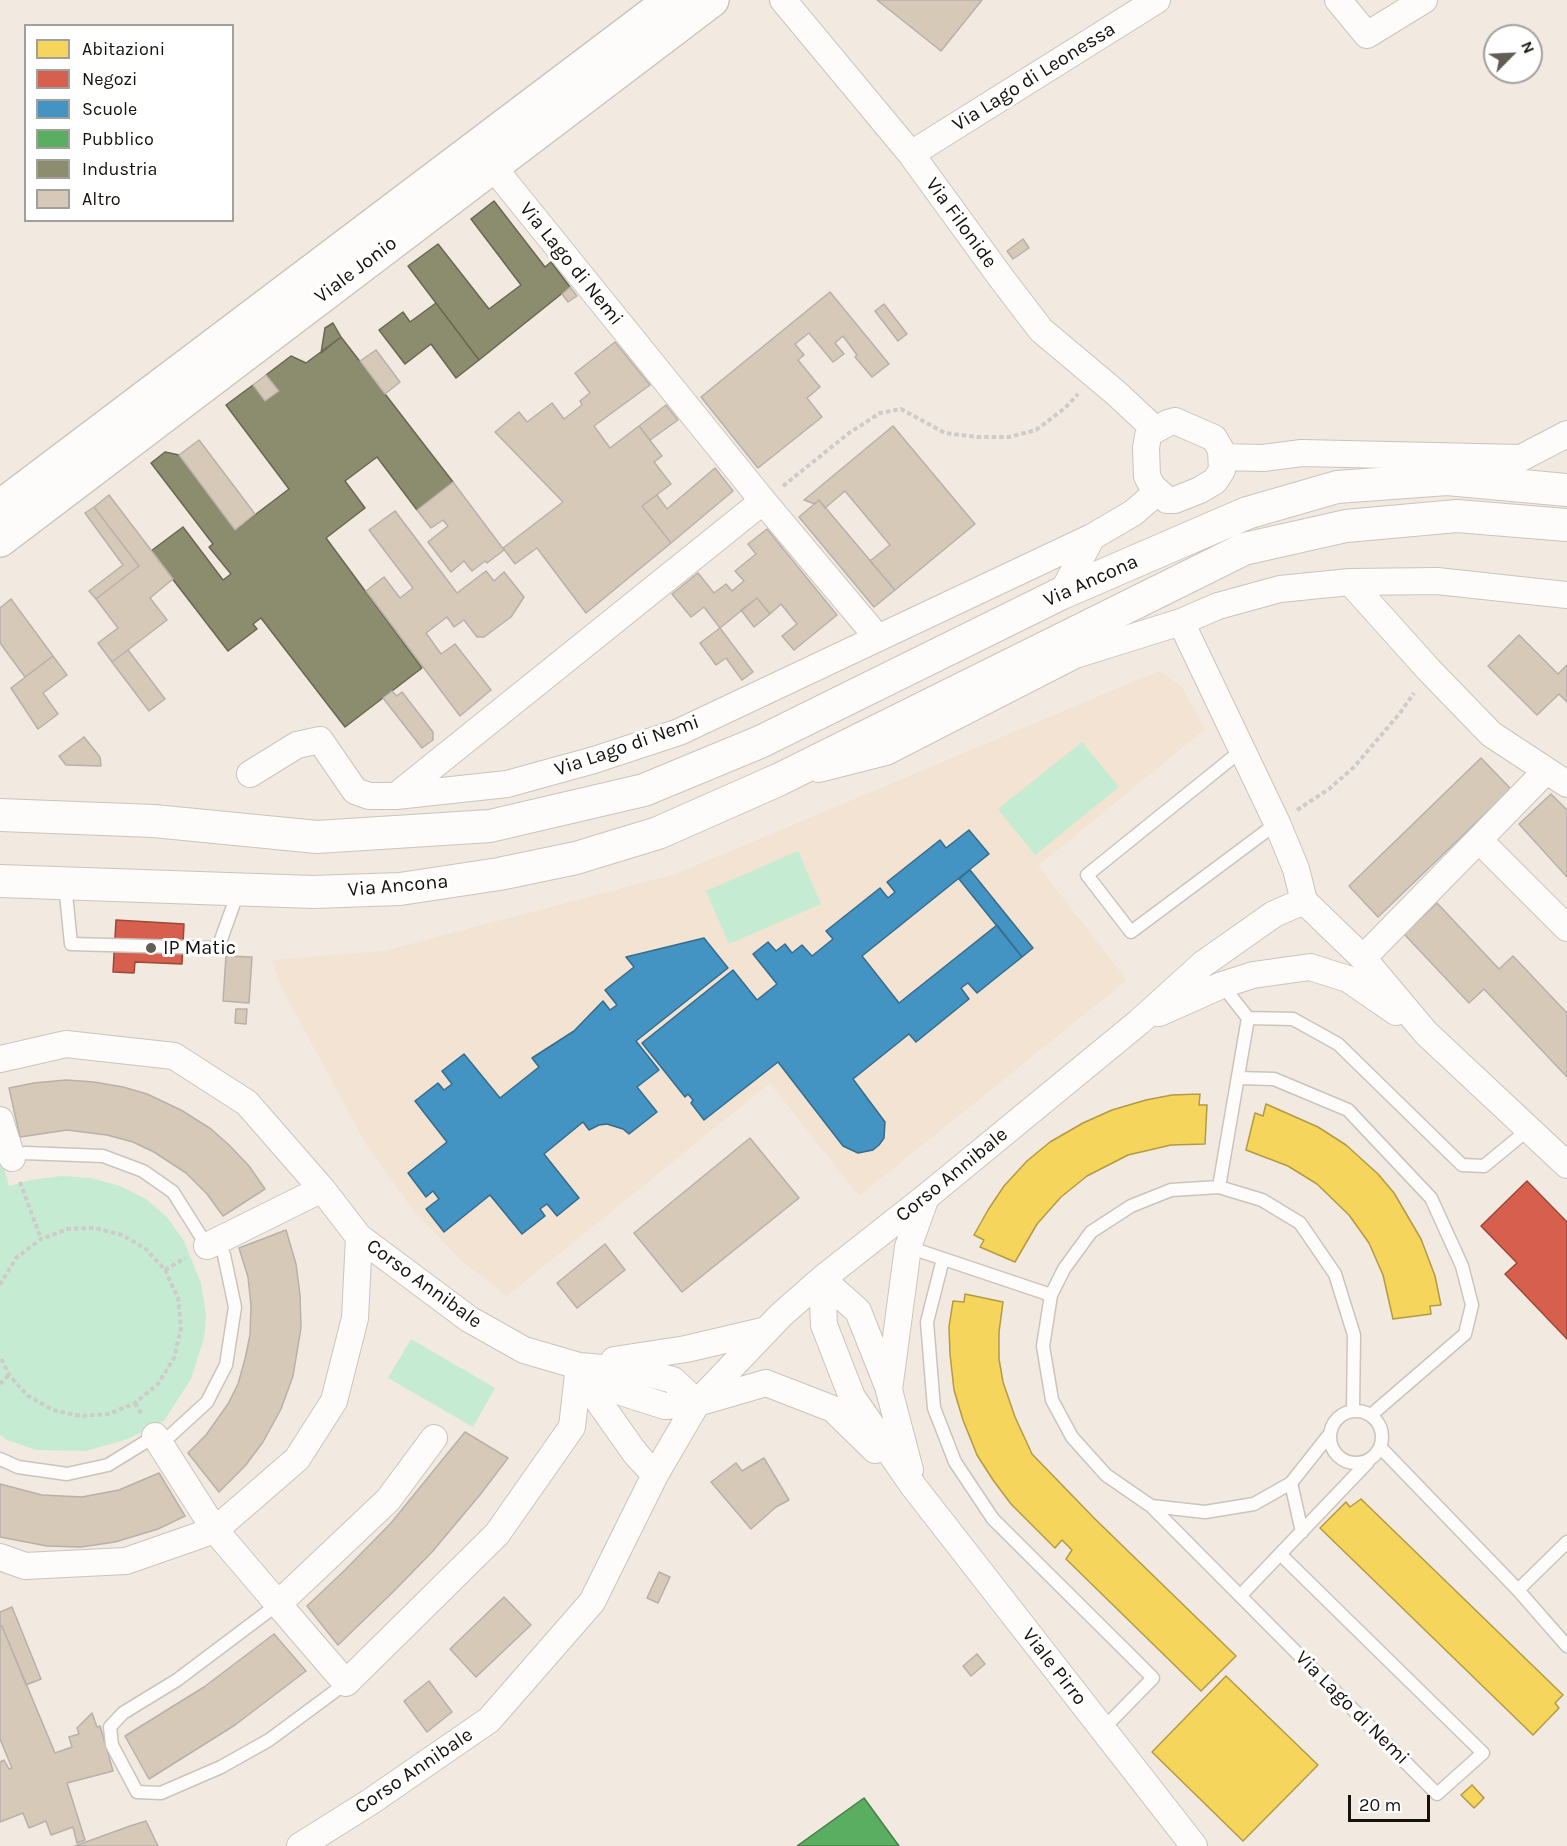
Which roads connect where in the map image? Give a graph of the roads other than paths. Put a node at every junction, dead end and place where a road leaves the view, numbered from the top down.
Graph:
1 (671, 0) edge
2 (712, 0) edge
3 (783, 0) edge
4 (1157, 0) edge
5 (1338, 0) edge
6 (1424, 0) edge
7 (911, 154) junction
8 (493, 167) junction
9 (1153, 431) junction
10 (1567, 434) edge
11 (1222, 458) junction
12 (1156, 490) junction
13 (1567, 490) edge
14 (763, 501) junction
15 (0, 507) edge
16 (1567, 525) edge
17 (1092, 537) junction
18 (0, 540) edge
19 (1350, 582) junction
20 (1062, 592) junction
21 (1567, 595) edge
22 (1181, 622) junction
23 (878, 638) junction
24 (1242, 750) junction
25 (250, 774) dead end
26 (1557, 777) edge
27 (778, 780) junction
28 (396, 796) junction
29 (0, 815) edge
30 (1277, 823) junction
31 (1479, 840) junction
32 (0, 880) edge
33 (64, 883) junction
34 (239, 890) junction
35 (1304, 901) junction
36 (1567, 928) edge
37 (1363, 958) junction
38 (1222, 985) junction
39 (1248, 1018) junction
40 (1139, 1022) junction
41 (1426, 1033) junction
42 (0, 1059) edge
43 (1238, 1078) junction
44 (0, 1120) edge
45 (1529, 1130) junction
46 (12, 1158) joint
47 (1567, 1165) edge
48 (1219, 1187) junction
49 (322, 1189) junction
50 (926, 1197) junction
51 (359, 1237) junction
52 (212, 1243) junction
53 (908, 1247) junction
54 (943, 1259) junction
55 (822, 1279) junction
56 (1051, 1294) junction
57 (767, 1330) junction
58 (579, 1366) junction
59 (889, 1390) junction
60 (697, 1403) junction
61 (1353, 1410) junction
62 (1371, 1415) junction
63 (1329, 1435) junction
64 (434, 1438) dead end
65 (157, 1441) junction
66 (1382, 1448) junction
67 (0, 1459) edge
68 (1368, 1462) junction
69 (655, 1475) junction
70 (1291, 1483) junction
71 (914, 1487) junction
72 (1151, 1506) junction
73 (215, 1530) junction
74 (1302, 1532) junction
75 (1567, 1542) edge
76 (1280, 1554) junction
77 (0, 1557) edge
78 (1518, 1590) junction
79 (1240, 1596) junction
80 (278, 1604) junction
81 (1567, 1646) edge
82 (346, 1683) junction
83 (1103, 1729) junction
84 (308, 1844) edge
85 (1194, 1846) edge

1 - 15 main road, Viale Jonio
2 - 8 main road, Viale Jonio
3 - 7 street, Via Filonide
4 - 7 street, Via Lago di Leonessa
5 - 6 street
7 - 9 street, Via Filonide
8 - 14 street, Via Lago di Nemi
8 - 18 main road, Viale Jonio
9 - 11 street
9 - 12 street
10 - 11 street
11 - 12 street
12 - 17 street, Via Lago di Nemi
13 - 20 street, Via Ancona
14 - 23 street, Via Lago di Nemi
14 - 28 street
16 - 27 street, Via Ancona
17 - 20 street
17 - 23 street, Via Lago di Nemi
19 - 21 street, Via Ancona
19 - 22 street, Via Ancona
19 - 26 street
20 - 29 street, Via Ancona
22 - 24 street
22 - 27 street, Via Ancona
23 - 28 street, Via Lago di Nemi
24 - 30 street
24 - 30 lane
25 - 28 street, Via Lago di Nemi
26 - 31 street
27 - 34 street, Via Ancona
30 - 35 street
31 - 36 street
31 - 37 street
32 - 33 street, Via Ancona
33 - 34 street, Via Ancona
33 - 34 lane
35 - 37 street
35 - 40 street
37 - 41 street
38 - 39 lane
38 - 40 street
38 - 41 street
39 - 43 lane
39 - 45 lane
40 - 50 street, Corso Annibale
41 - 45 street
42 - 49 street
43 - 48 lane
43 - 62 lane
44 - 46 street
45 - 47 street
46 - 52 lane
48 - 56 lane, Via Lago di Nemi
48 - 61 lane
49 - 51 street
49 - 52 street
50 - 53 street, Viale Pirro
50 - 55 street, Corso Annibale
51 - 58 street, Corso Annibale
51 - 73 street, Corso Annibale
52 - 65 lane
53 - 54 lane
53 - 59 street, Viale Pirro
54 - 56 lane
54 - 83 lane
55 - 57 street, Corso Annibale
55 - 59 street, Viale Pirro
55 - 71 street, Viale Pirro
56 - 72 lane, Via Lago di Nemi
57 - 58 street, Corso Annibale
57 - 60 street, Corso Annibale
58 - 60 street, Corso Annibale
58 - 69 street
58 - 82 street
59 - 71 street, Viale Pirro
60 - 69 street, Corso Annibale
60 - 71 street, Viale Pirro
61 - 62 lane
61 - 63 lane
62 - 66 lane
63 - 68 lane
63 - 70 lane
64 - 80 street
65 - 67 lane
65 - 73 street
66 - 68 lane
66 - 78 lane
68 - 74 lane
69 - 84 street, Corso Annibale
70 - 72 lane
70 - 74 lane
71 - 83 street, Viale Pirro
72 - 79 lane, Via Lago di Nemi
73 - 77 street, Corso Annibale
73 - 80 street
74 - 76 lane
75 - 78 lane
76 - 79 lane
76 - 79 lane, Via Lago di Nemi
78 - 81 lane
80 - 82 street
80 - 82 lane
83 - 85 street, Viale Pirro

